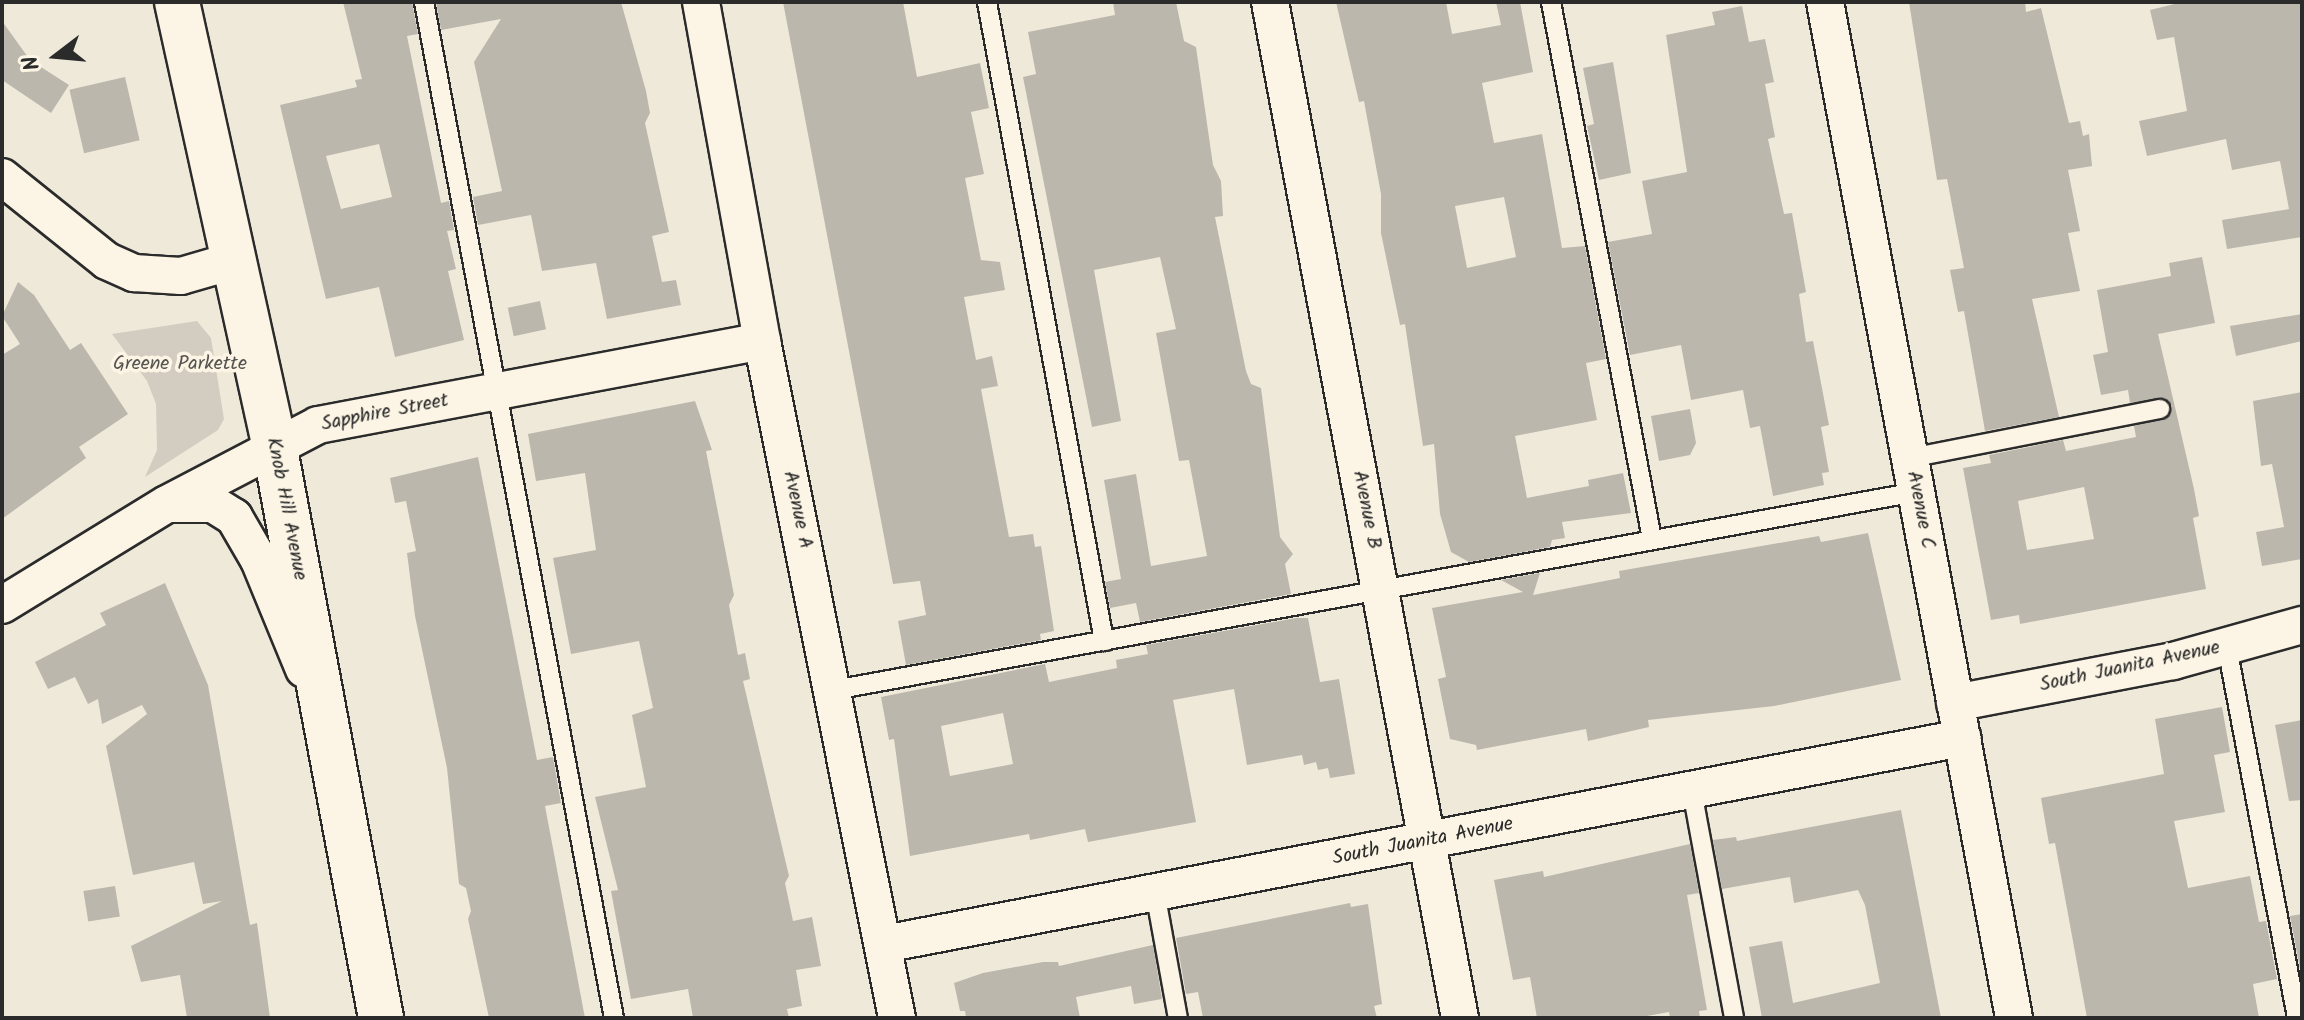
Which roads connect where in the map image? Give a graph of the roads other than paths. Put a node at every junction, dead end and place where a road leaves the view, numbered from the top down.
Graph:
1 (177, 2) edge
2 (424, 2) edge
3 (701, 2) edge
4 (987, 2) edge
5 (1270, 2) edge
6 (1551, 2) edge
7 (1825, 2) edge
8 (2, 177) edge
9 (236, 260) junction
10 (762, 341) junction
11 (495, 392) junction
12 (2160, 409) dead end
13 (274, 444) junction
14 (1913, 475) junction
15 (167, 504) junction
16 (1652, 539) junction
17 (1381, 589) junction
18 (2, 605) edge
19 (2302, 625) edge
20 (1104, 641) junction
21 (2227, 647) junction
22 (834, 690) junction
23 (1955, 703) junction
24 (326, 724) junction
25 (1962, 738) junction
26 (1692, 791) junction
27 (1430, 841) junction
28 (1155, 892) junction
29 (884, 944) junction
30 (381, 1018) edge
31 (614, 1018) edge
32 (897, 1018) edge
33 (1178, 1018) edge
34 (1460, 1018) edge
35 (1734, 1018) edge
36 (2014, 1018) edge
37 (2297, 1018) edge

1 - 9 street, Knob Hill Avenue
2 - 11 lane
3 - 10 street, Avenue A
4 - 20 lane
5 - 17 street, Avenue B
6 - 16 lane
7 - 14 street, Avenue C
8 - 9 street
9 - 13 street, Knob Hill Avenue
10 - 11 street, Sapphire Street
10 - 22 street, Avenue A
11 - 13 street, Sapphire Street
11 - 31 lane
12 - 14 lane
13 - 15 street, Sapphire Street
13 - 24 street, Knob Hill Avenue
14 - 16 lane
14 - 23 street, Avenue C
15 - 18 street, Sapphire Street
15 - 24 street
16 - 17 lane
17 - 20 lane
17 - 27 street, Avenue B
19 - 21 street, South Juanita Avenue
20 - 22 lane
21 - 23 street, South Juanita Avenue
21 - 37 lane
22 - 29 street, Avenue A
23 - 25 street, Avenue C
24 - 30 street, Knob Hill Avenue
25 - 26 street, South Juanita Avenue
25 - 36 street, Avenue C
26 - 27 street, South Juanita Avenue
26 - 35 lane
27 - 28 street, South Juanita Avenue
27 - 34 street, Avenue B
28 - 29 street, South Juanita Avenue
28 - 33 lane
29 - 32 street, Avenue A

